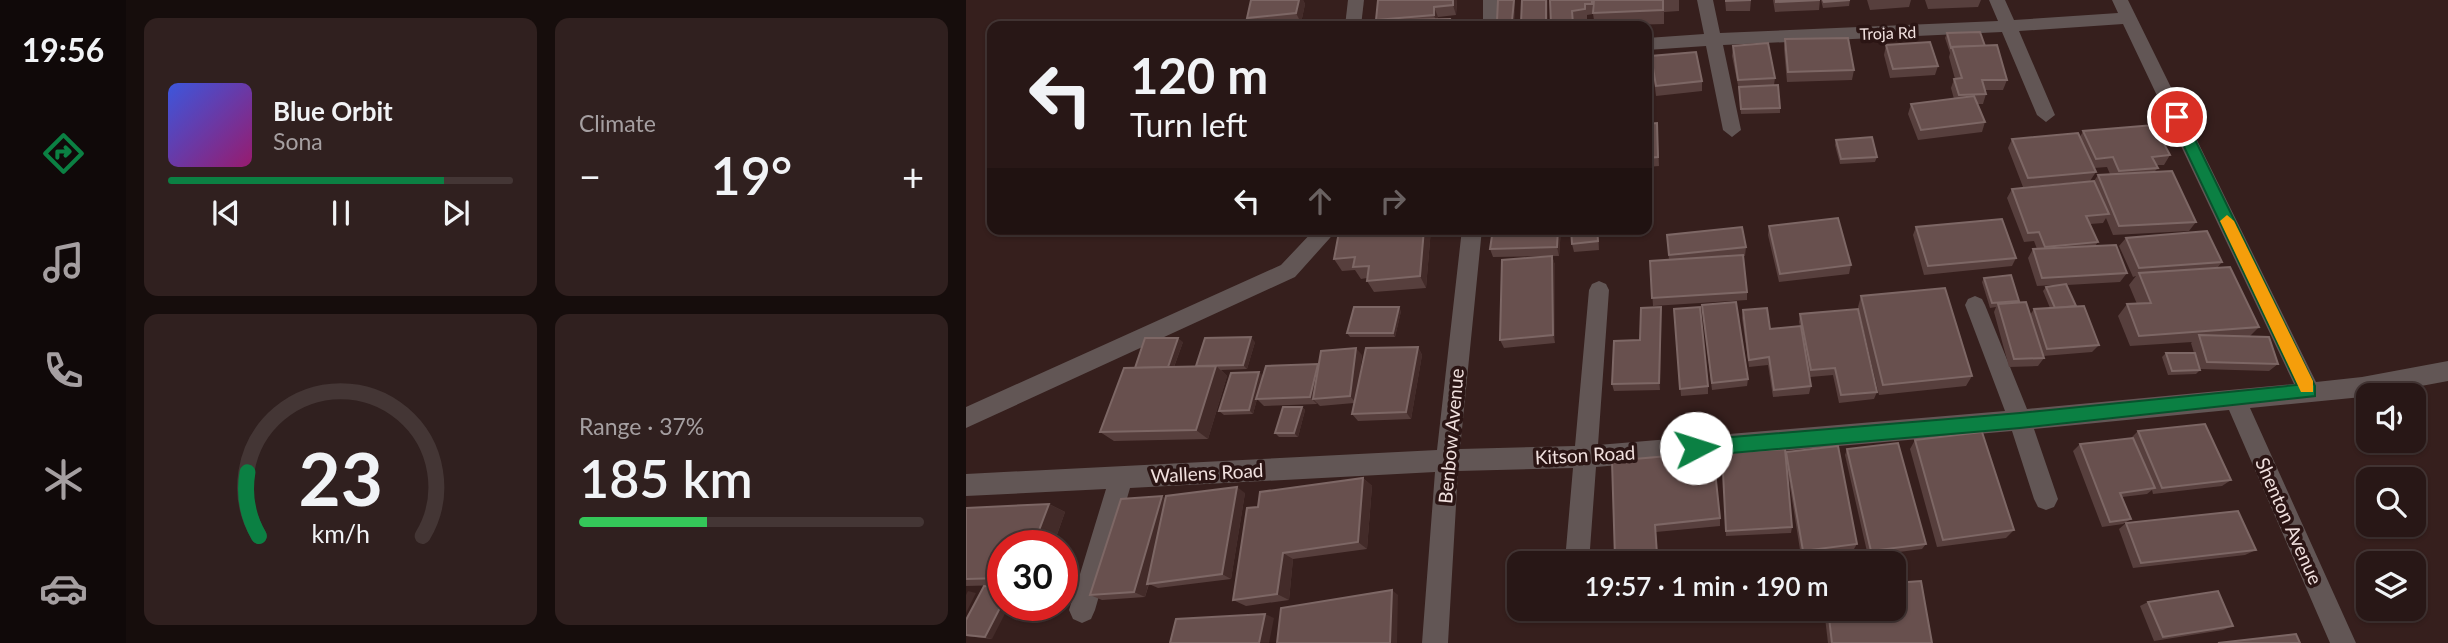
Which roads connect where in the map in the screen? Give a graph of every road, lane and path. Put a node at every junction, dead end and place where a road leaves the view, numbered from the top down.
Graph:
1 (1356, 0) edge
2 (1491, 0) edge
3 (1705, 0) edge
4 (1997, 0) edge
5 (2120, 0) edge
6 (2129, 18) junction
7 (1354, 21) edge
8 (1491, 21) edge
9 (2008, 28) junction
10 (1711, 39) junction
11 (1652, 44) edge
12 (2046, 115) dead end
13 (1732, 130) dead end
14 (1322, 235) edge
15 (1471, 235) edge
16 (1599, 290) dead end
17 (1975, 305) dead end
18 (2448, 371) edge
19 (2309, 391) junction
20 (2235, 398) junction
21 (966, 418) edge
22 (2020, 420) junction
23 (1588, 457) junction
24 (1447, 460) junction
25 (1121, 477) junction
26 (966, 485) edge
27 (2046, 499) dead end
28 (1578, 549) dead end
29 (1082, 610) dead end
30 (1435, 643) edge
31 (2343, 643) edge

1 - 7 street
2 - 8 street
3 - 10 street
4 - 9 street
5 - 6 street
6 - 9 street, Troja Rd
6 - 19 street
9 - 10 street, Troja Rd
9 - 12 street
10 - 11 street, Troja Rd
10 - 13 street
14 - 21 street
15 - 24 street, Benbow Avenue
16 - 23 street
17 - 22 street
18 - 19 street, Kitson Road
19 - 20 street, Kitson Road
20 - 22 street, Kitson Road
20 - 31 street, Shenton Avenue
22 - 23 street, Kitson Road
22 - 27 street
23 - 24 street, Kitson Road
23 - 28 street
24 - 25 street, Wallens Road
24 - 30 street, Benbow Avenue
25 - 26 street, Wallens Road
25 - 29 street

